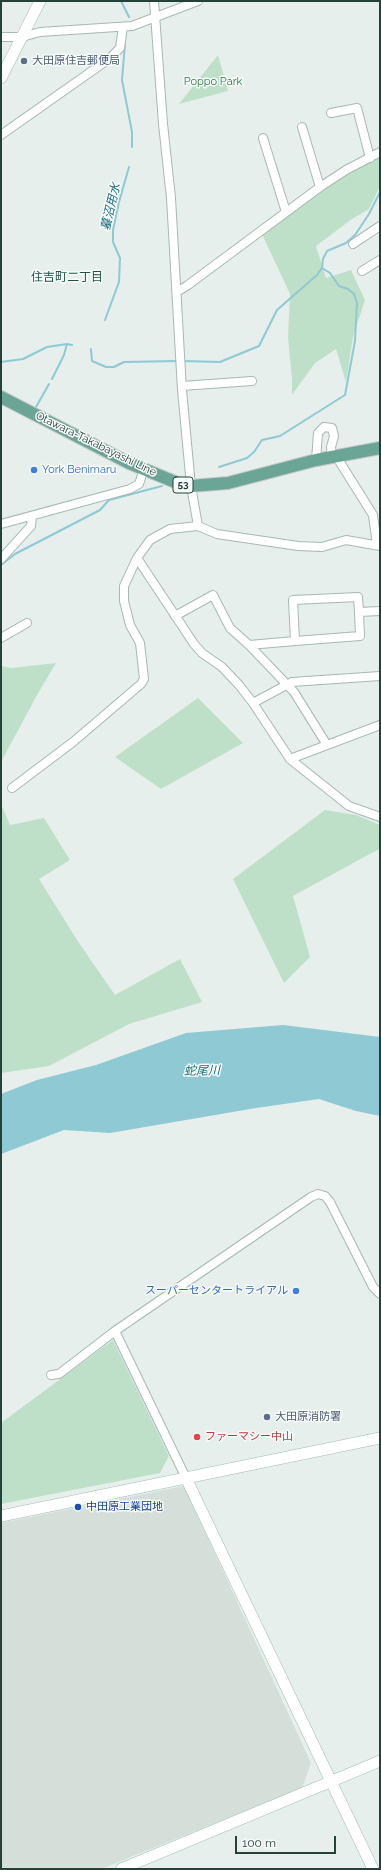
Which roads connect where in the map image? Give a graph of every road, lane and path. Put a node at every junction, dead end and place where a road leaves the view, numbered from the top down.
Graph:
1 (40, 1) edge
2 (154, 1) edge
3 (198, 1) edge
4 (156, 18) junction
5 (123, 27) junction
6 (1, 37) edge
7 (22, 37) junction
8 (1, 78) edge
9 (331, 114) dead end
10 (302, 127) dead end
11 (1, 135) edge
12 (263, 138) dead end
13 (380, 152) edge
14 (370, 158) junction
15 (320, 187) junction
16 (286, 212) junction
17 (380, 226) edge
18 (353, 244) dead end
19 (380, 260) edge
20 (362, 271) dead end
21 (177, 292) junction
22 (252, 380) dead end
23 (182, 386) junction
24 (1, 397) edge
25 (380, 448) edge
26 (334, 457) junction
27 (316, 460) junction
28 (144, 469) junction
29 (191, 486) junction
30 (32, 516) junction
31 (1, 524) edge
32 (198, 526) junction
33 (379, 545) edge
34 (137, 558) junction
35 (1, 560) edge
36 (380, 611) edge
37 (359, 612) junction
38 (175, 616) junction
39 (27, 623) dead end
40 (1, 638) edge
41 (295, 641) junction
42 (249, 645) junction
43 (380, 676) edge
44 (287, 684) junction
45 (252, 703) junction
46 (380, 725) edge
47 (328, 745) junction
48 (290, 759) junction
49 (12, 788) dead end
50 (380, 817) edge
51 (380, 1294) edge
52 (115, 1332) junction
53 (51, 1375) dead end
54 (380, 1438) edge
55 (186, 1478) junction
56 (1, 1516) edge
57 (380, 1761) edge
58 (330, 1781) junction
59 (122, 1869) edge
60 (373, 1869) edge

1 - 7 street
2 - 4 street
3 - 4 street
4 - 5 street
4 - 21 street
5 - 7 street
5 - 11 street
6 - 7 street
7 - 8 street
9 - 14 street
10 - 15 street
12 - 16 street
13 - 14 street
14 - 15 street
15 - 16 street
16 - 21 street
17 - 18 street
19 - 20 street
21 - 23 street
22 - 23 street
23 - 29 street
24 - 28 main road, Otawara-Takabayashi Line / 53
25 - 26 main road, Otawara-Takabayashi Line / 53
26 - 27 main road, Otawara-Takabayashi Line / 53
26 - 27 street
26 - 33 street
27 - 29 main road, Otawara-Takabayashi Line / 53
28 - 29 main road, Otawara-Takabayashi Line / 53
28 - 30 street
29 - 32 street
30 - 31 street
30 - 35 street
32 - 33 street
32 - 34 street
34 - 38 street
34 - 49 street
36 - 37 street
37 - 41 street
37 - 41 street
38 - 42 street
38 - 45 street
39 - 40 street
41 - 42 street
42 - 44 street
43 - 44 street
44 - 45 street
44 - 47 street
45 - 48 street
46 - 47 street
47 - 48 street
48 - 50 street
51 - 52 street
52 - 53 street
52 - 55 street
54 - 55 street
55 - 56 street
55 - 58 street
57 - 58 street
58 - 59 street
58 - 60 street

